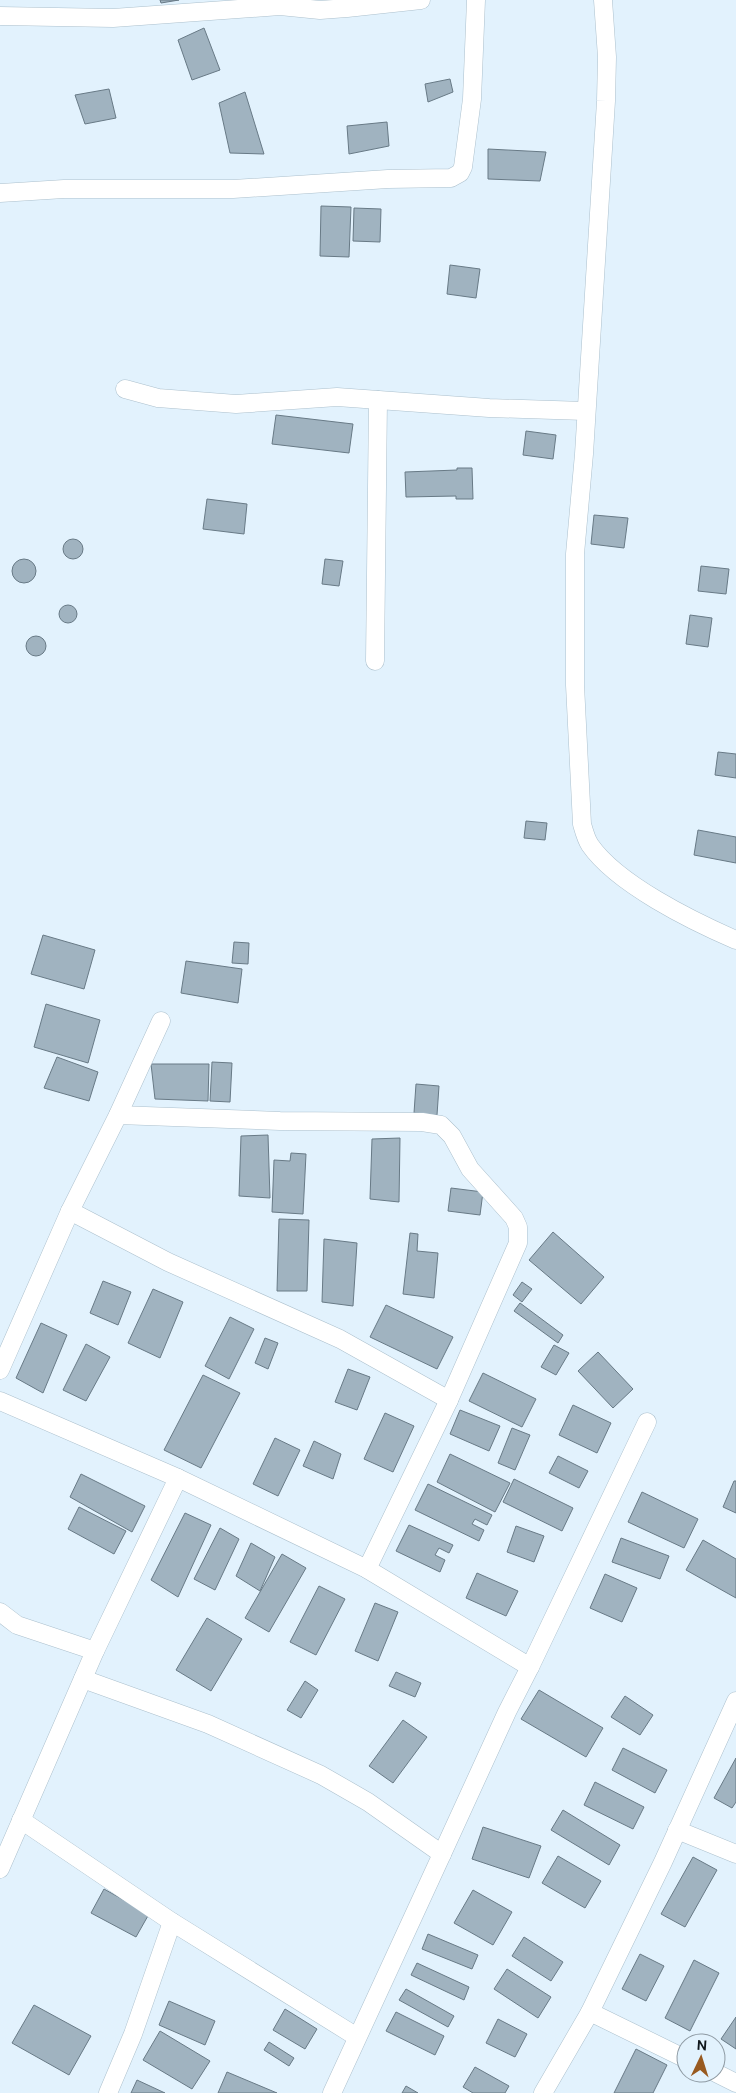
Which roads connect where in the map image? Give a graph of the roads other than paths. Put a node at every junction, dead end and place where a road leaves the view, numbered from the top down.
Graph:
1 (420, 0) edge
2 (476, 0) edge
3 (603, 0) edge
4 (0, 16) edge
5 (0, 193) edge
6 (125, 388) dead end
7 (378, 400) junction
8 (586, 410) junction
9 (375, 661) dead end
10 (736, 940) edge
11 (161, 1021) dead end
12 (118, 1115) junction
13 (70, 1211) junction
14 (0, 1370) edge
15 (449, 1400) junction
16 (0, 1401) edge
17 (646, 1422) dead end
18 (178, 1478) junction
19 (367, 1569) junction
20 (0, 1612) edge
21 (95, 1651) junction
22 (530, 1667) junction
23 (83, 1679) junction
24 (736, 1700) edge
25 (21, 1820) junction
26 (677, 1830) junction
27 (442, 1854) junction
28 (736, 1854) edge
29 (0, 1869) edge
30 (172, 1922) junction
31 (590, 2012) junction
32 (357, 2037) junction
33 (676, 2054) edge
34 (108, 2093) edge
35 (332, 2093) edge
36 (543, 2093) edge

1 - 4 street
2 - 5 street
3 - 8 street
6 - 7 street
7 - 8 street
7 - 9 street
8 - 10 street
11 - 12 street
12 - 13 street
12 - 15 street
13 - 14 street
13 - 15 street
15 - 19 street
16 - 18 street
17 - 22 street
18 - 19 street
18 - 21 street
19 - 22 street
20 - 21 street
21 - 23 street
22 - 27 street
23 - 25 street
23 - 27 street
24 - 26 street
25 - 29 street
25 - 30 street
26 - 28 street
26 - 31 street
27 - 32 street
30 - 32 street
30 - 34 street
31 - 33 street
31 - 36 street
32 - 35 street

